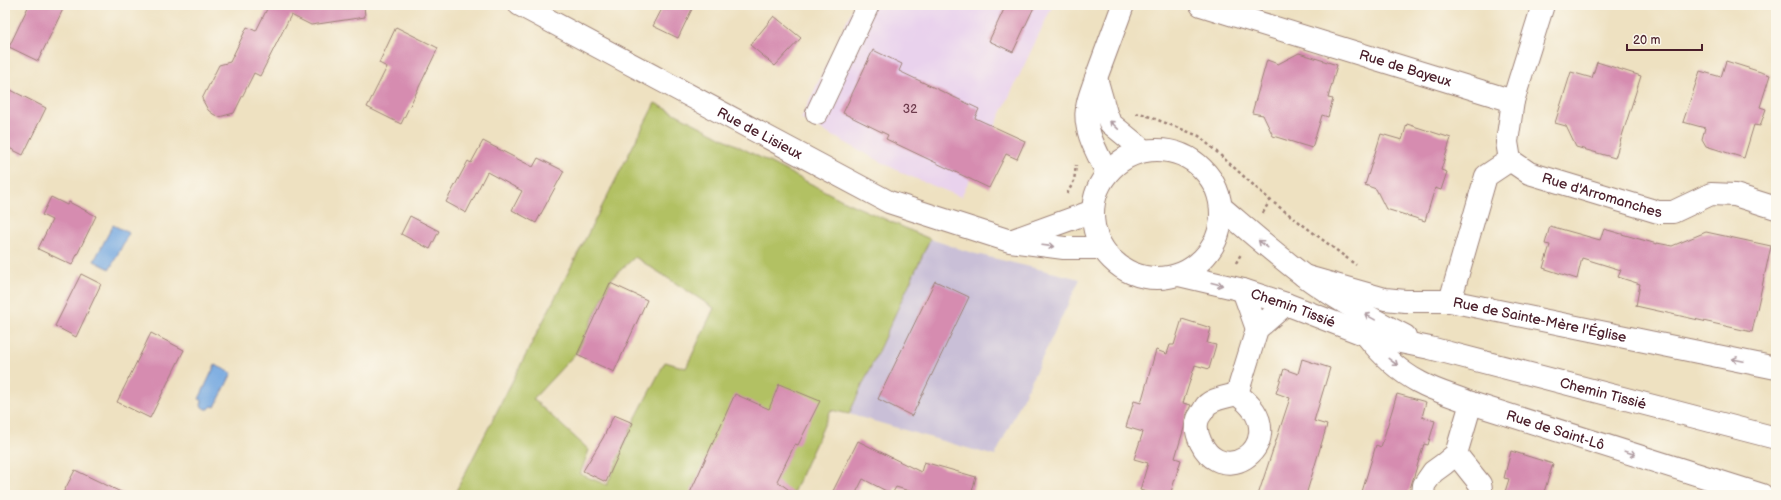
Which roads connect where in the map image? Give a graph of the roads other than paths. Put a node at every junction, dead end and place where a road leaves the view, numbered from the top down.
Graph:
1 (520, 5) edge
2 (868, 5) edge
3 (1123, 5) edge
4 (1201, 5) edge
5 (1543, 5) edge
6 (1096, 78) junction
7 (1513, 101) junction
8 (817, 113) dead end
9 (1144, 151) junction
10 (1510, 160) junction
11 (1107, 174) junction
12 (1221, 207) junction
13 (1776, 208) edge
14 (1093, 211) junction
15 (1010, 241) junction
16 (1102, 248) junction
17 (1179, 275) junction
18 (1304, 276) junction
19 (1243, 290) junction
20 (1450, 301) junction
21 (1286, 304) junction
22 (1257, 329) junction
23 (1366, 335) junction
24 (1430, 348) junction
25 (1776, 368) edge
26 (1237, 394) dead end
27 (1471, 403) junction
28 (1776, 438) edge
29 (1456, 454) junction
30 (1423, 495) edge
31 (1482, 495) edge
32 (1762, 495) edge

1 - 15 street, Rue de Lisieux
2 - 8 street
3 - 6 street
4 - 7 street, Rue de Bayeux
5 - 7 street
9 -> 6 street
6 - 11 street
7 - 10 street
9 - 11 street
9 - 12 street
10 - 13 street, Rue d'Arromanches
10 - 20 street
11 - 14 street
12 - 17 street
18 -> 12 street, Chemin Tissié
14 - 15 street
14 - 16 street
15 -> 16 street, Rue de Lisieux
16 - 17 street
17 -> 19 street, Chemin Tissié
18 - 20 street, Rue de Sainte-Mère l'Église
24 -> 18 street, Chemin Tissié
19 - 21 street, Chemin Tissié
19 - 22 street
25 -> 20 street, Rue de Sainte-Mère l'Église
21 - 22 street
21 - 23 street, Chemin Tissié
22 - 26 street
23 - 24 street, Chemin Tissié
23 -> 27 street, Rue de Saint-Lô
24 - 28 street, Chemin Tissié
27 - 29 street
27 -> 32 street, Rue de Saint-Lô
29 - 30 street
29 - 31 street

